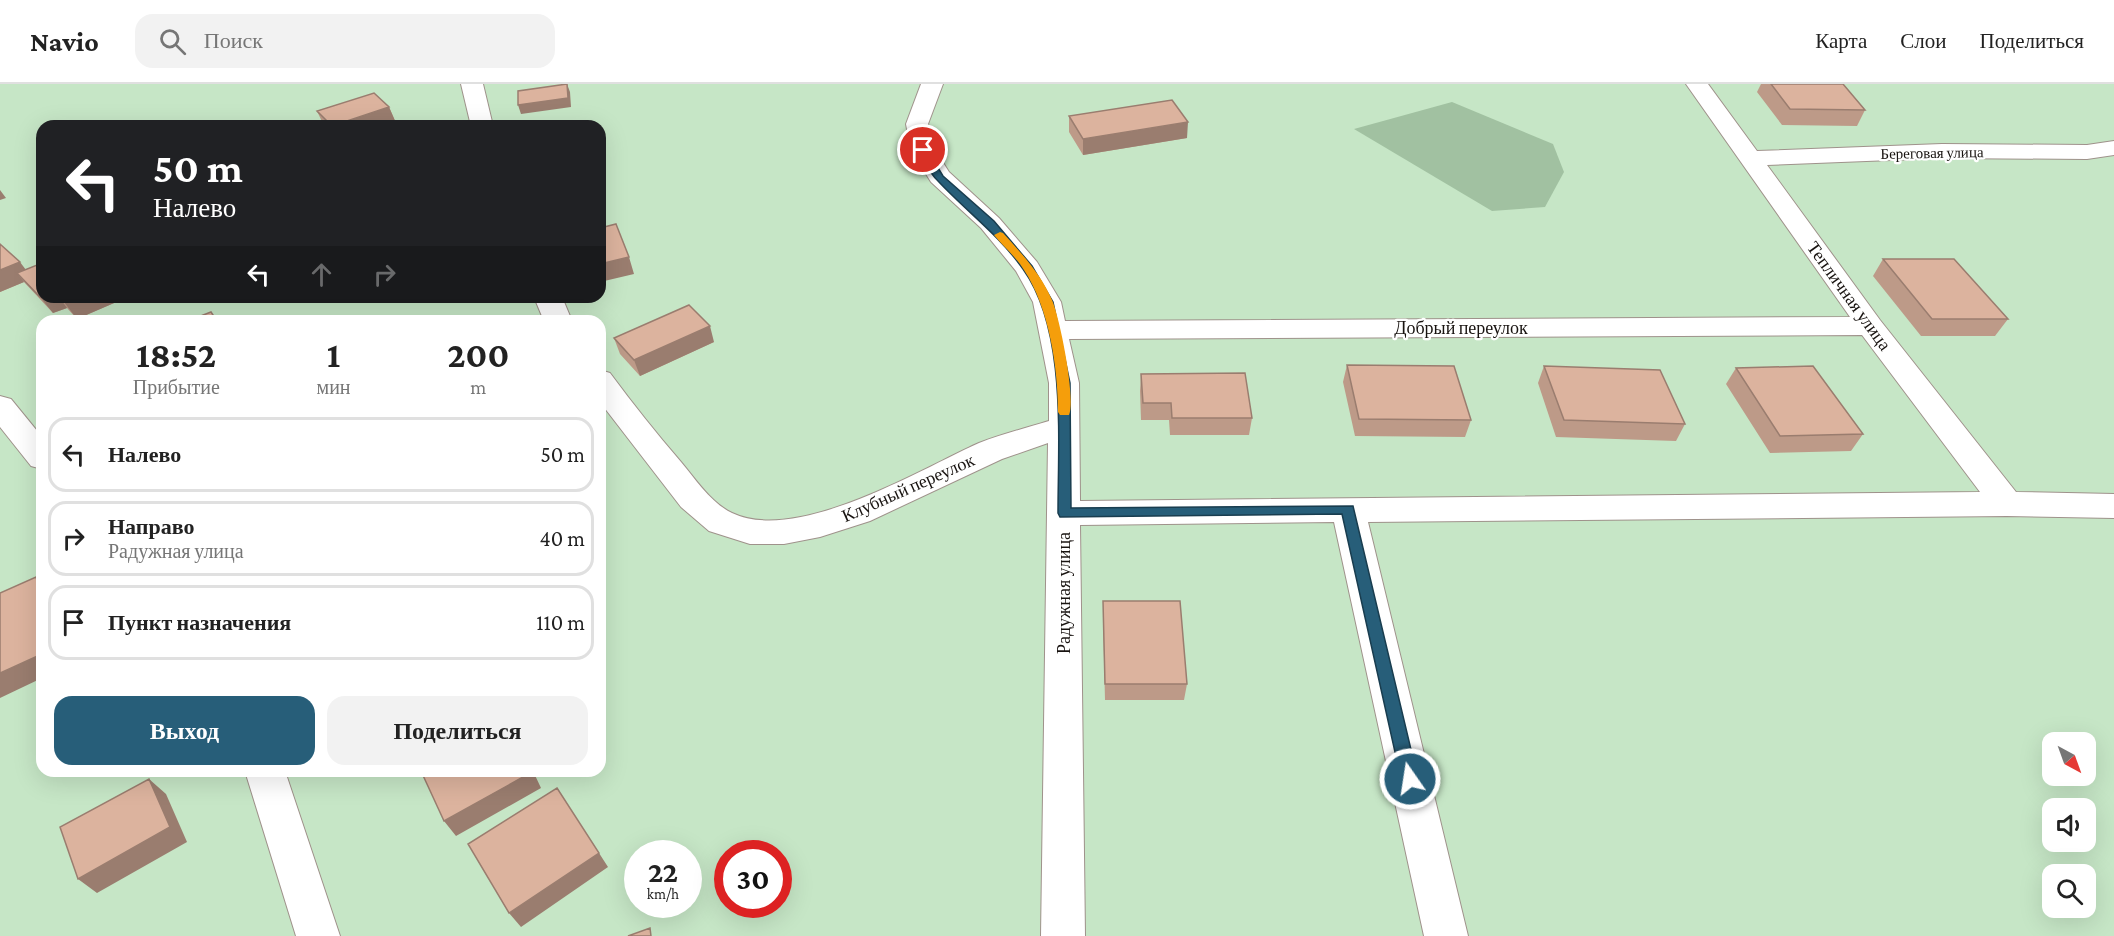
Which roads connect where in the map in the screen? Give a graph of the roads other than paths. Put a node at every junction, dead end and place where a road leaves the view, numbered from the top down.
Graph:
1 (472, 84) edge
2 (932, 84) edge
3 (1697, 84) edge
4 (481, 120) edge
5 (2114, 147) edge
6 (1750, 158) junction
7 (1870, 326) junction
8 (1053, 330) junction
9 (606, 388) edge
10 (0, 406) edge
11 (1065, 427) junction
12 (36, 451) edge
13 (2007, 504) junction
14 (2114, 506) edge
15 (1348, 509) junction
16 (1064, 513) junction
17 (267, 777) edge
18 (318, 936) edge
19 (1063, 936) edge
20 (1446, 936) edge

1 - 4 street
2 - 8 street, Радужная улица
3 - 6 street, Тепличная улица
5 - 6 street, Береговая улица
6 - 7 street, Тепличная улица
7 - 8 street, Добрый переулок
7 - 13 street, Тепличная улица
8 - 11 street, Радужная улица
9 - 11 street, Клубный переулок
10 - 12 street
11 - 16 street, Радужная улица
13 - 14 street
13 - 15 street
15 - 16 street
15 - 20 street
16 - 19 street, Радужная улица
17 - 18 street

